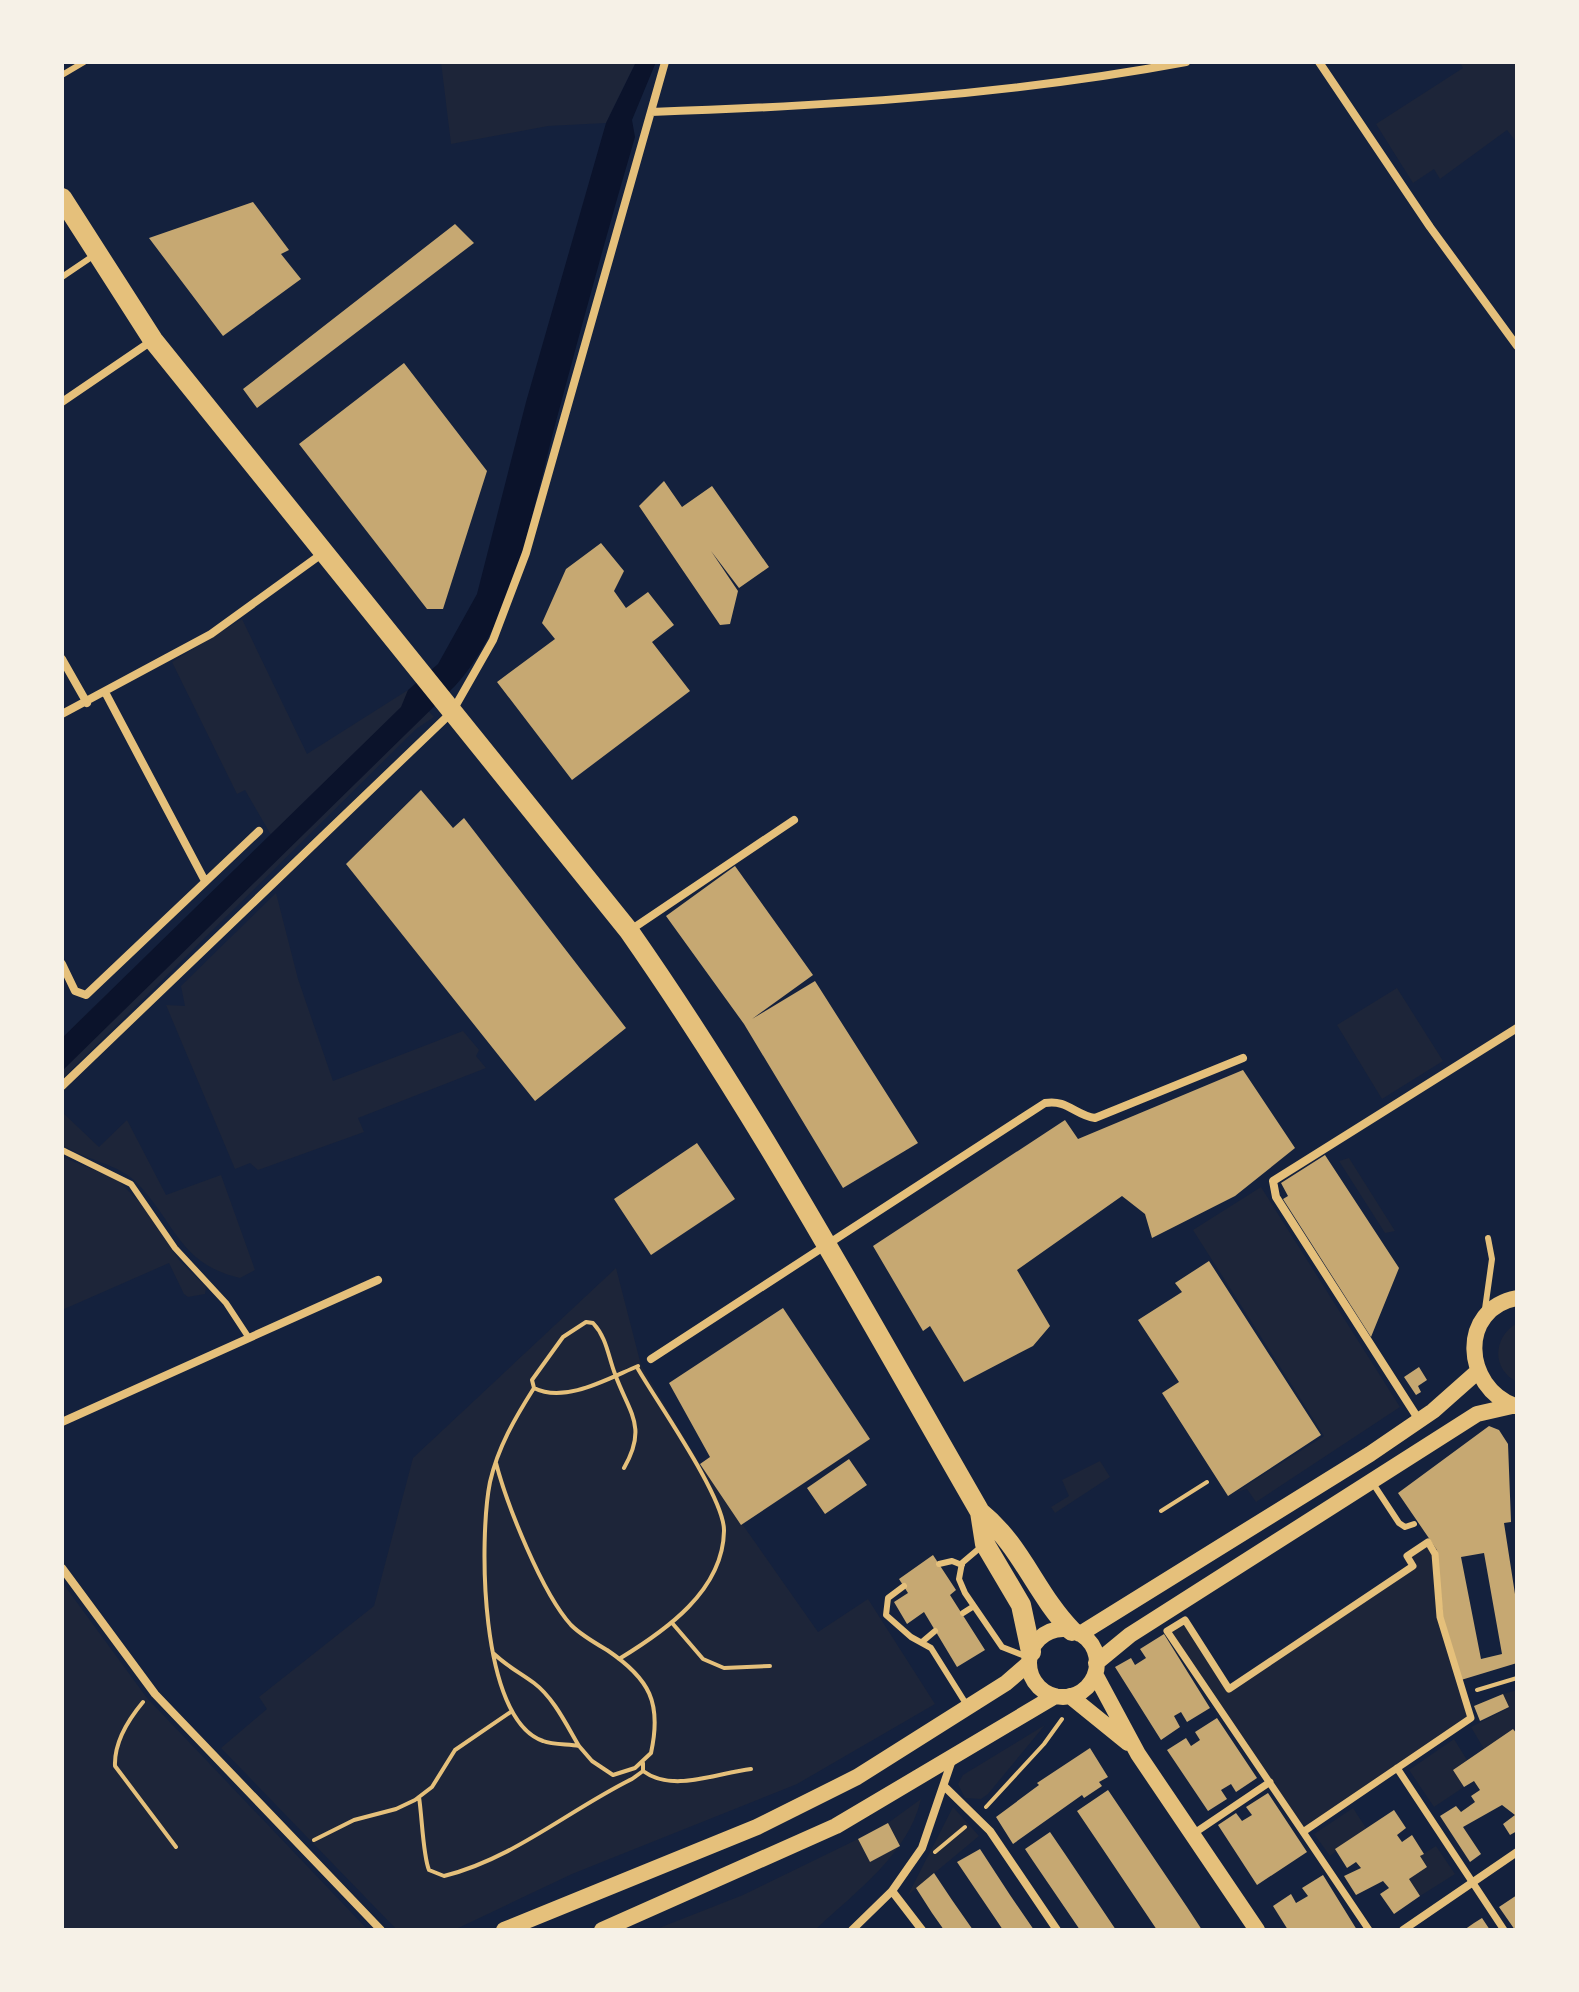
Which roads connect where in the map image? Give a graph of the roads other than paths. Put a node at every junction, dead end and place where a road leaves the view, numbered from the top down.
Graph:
1 (84, 62) edge
2 (665, 62) edge
3 (1186, 62) edge
4 (1319, 62) edge
5 (62, 75) edge
6 (651, 112) junction
7 (64, 206) edge
8 (96, 254) junction
9 (62, 277) edge
10 (153, 340) junction
11 (1517, 346) edge
12 (62, 402) edge
13 (325, 552) junction
14 (62, 659) edge
15 (105, 692) junction
16 (87, 703) junction
17 (452, 712) junction
18 (62, 714) edge
19 (794, 820) dead end
20 (259, 831) dead end
21 (205, 881) junction
22 (629, 931) junction
23 (62, 964) edge
24 (1517, 1028) edge
25 (1243, 1058) dead end
26 (62, 1086) edge
27 (62, 1150) edge
28 (1488, 1238) dead end
29 (827, 1245) junction
30 (378, 1280) dead end
31 (1517, 1298) edge
32 (1483, 1321) junction
33 (249, 1338) junction
34 (651, 1359) road end
35 (1477, 1372) junction
36 (1515, 1406) edge
37 (1419, 1420) junction
38 (62, 1422) edge
39 (1372, 1482) junction
40 (980, 1512) junction
41 (1414, 1524) dead end
42 (985, 1544) junction
43 (939, 1564) dead end
44 (962, 1565) junction
45 (62, 1568) edge
46 (904, 1586) dead end
47 (974, 1606) junction
48 (963, 1613) dead end
49 (935, 1631) dead end
50 (1076, 1632) junction
51 (922, 1642) junction
52 (1030, 1657) junction
53 (1096, 1668) junction
54 (1063, 1696) junction
55 (968, 1707) junction
56 (962, 1750) junction
57 (1138, 1754) junction
58 (1397, 1768) junction
59 (1270, 1782) junction
60 (944, 1786) junction
61 (1303, 1832) junction
62 (1193, 1834) junction
63 (1517, 1852) edge
64 (1473, 1883) junction
65 (892, 1891) junction
66 (381, 1930) edge
67 (504, 1930) edge
68 (602, 1930) edge
69 (852, 1930) edge
70 (922, 1930) edge
71 (1057, 1930) edge
72 (1257, 1930) edge
73 (1369, 1930) edge
74 (1403, 1930) edge
75 (1504, 1930) edge

1 - 5 lane
2 - 6 street
3 - 6 street
4 - 11 street
6 - 17 street
7 - 8 main road
8 - 9 lane
8 - 10 main road
10 - 12 street
10 - 13 main road
13 - 15 street
13 - 17 main road
14 - 16 street
15 - 16 street
15 - 21 street
16 - 18 street
17 - 22 main road
17 - 26 street
19 - 22 street
20 - 21 street
21 - 23 street
22 - 29 main road
24 - 37 street
25 - 29 street
27 - 33 lane
28 - 32 lane
29 - 34 street
29 - 40 main road
30 - 33 street
31 - 32 main road
32 - 35 main road
33 - 38 street
35 - 36 main road
35 - 37 main road
36 - 39 main road
37 - 50 main road
39 - 41 lane
39 - 53 main road
40 - 42 main road
40 - 50 main road
42 - 44 lane
42 - 52 main road
43 - 44 lane
44 - 47 lane
45 - 66 street
46 - 51 lane
47 - 48 lane
47 - 52 lane
49 - 51 lane
50 - 52 main road
50 - 53 main road
51 - 55 lane
52 - 54 main road
52 - 55 main road
53 - 54 main road
53 - 57 main road
54 - 56 main road
54 - 57 main road
55 - 67 main road
56 - 60 street
56 - 68 main road
57 - 62 main road
58 - 59 street
58 - 61 street
58 - 64 street
59 - 61 street
59 - 62 street
60 - 65 street
60 - 71 street
61 - 73 street
62 - 72 main road
63 - 64 street
64 - 74 street
64 - 75 street
65 - 69 street
65 - 70 street

